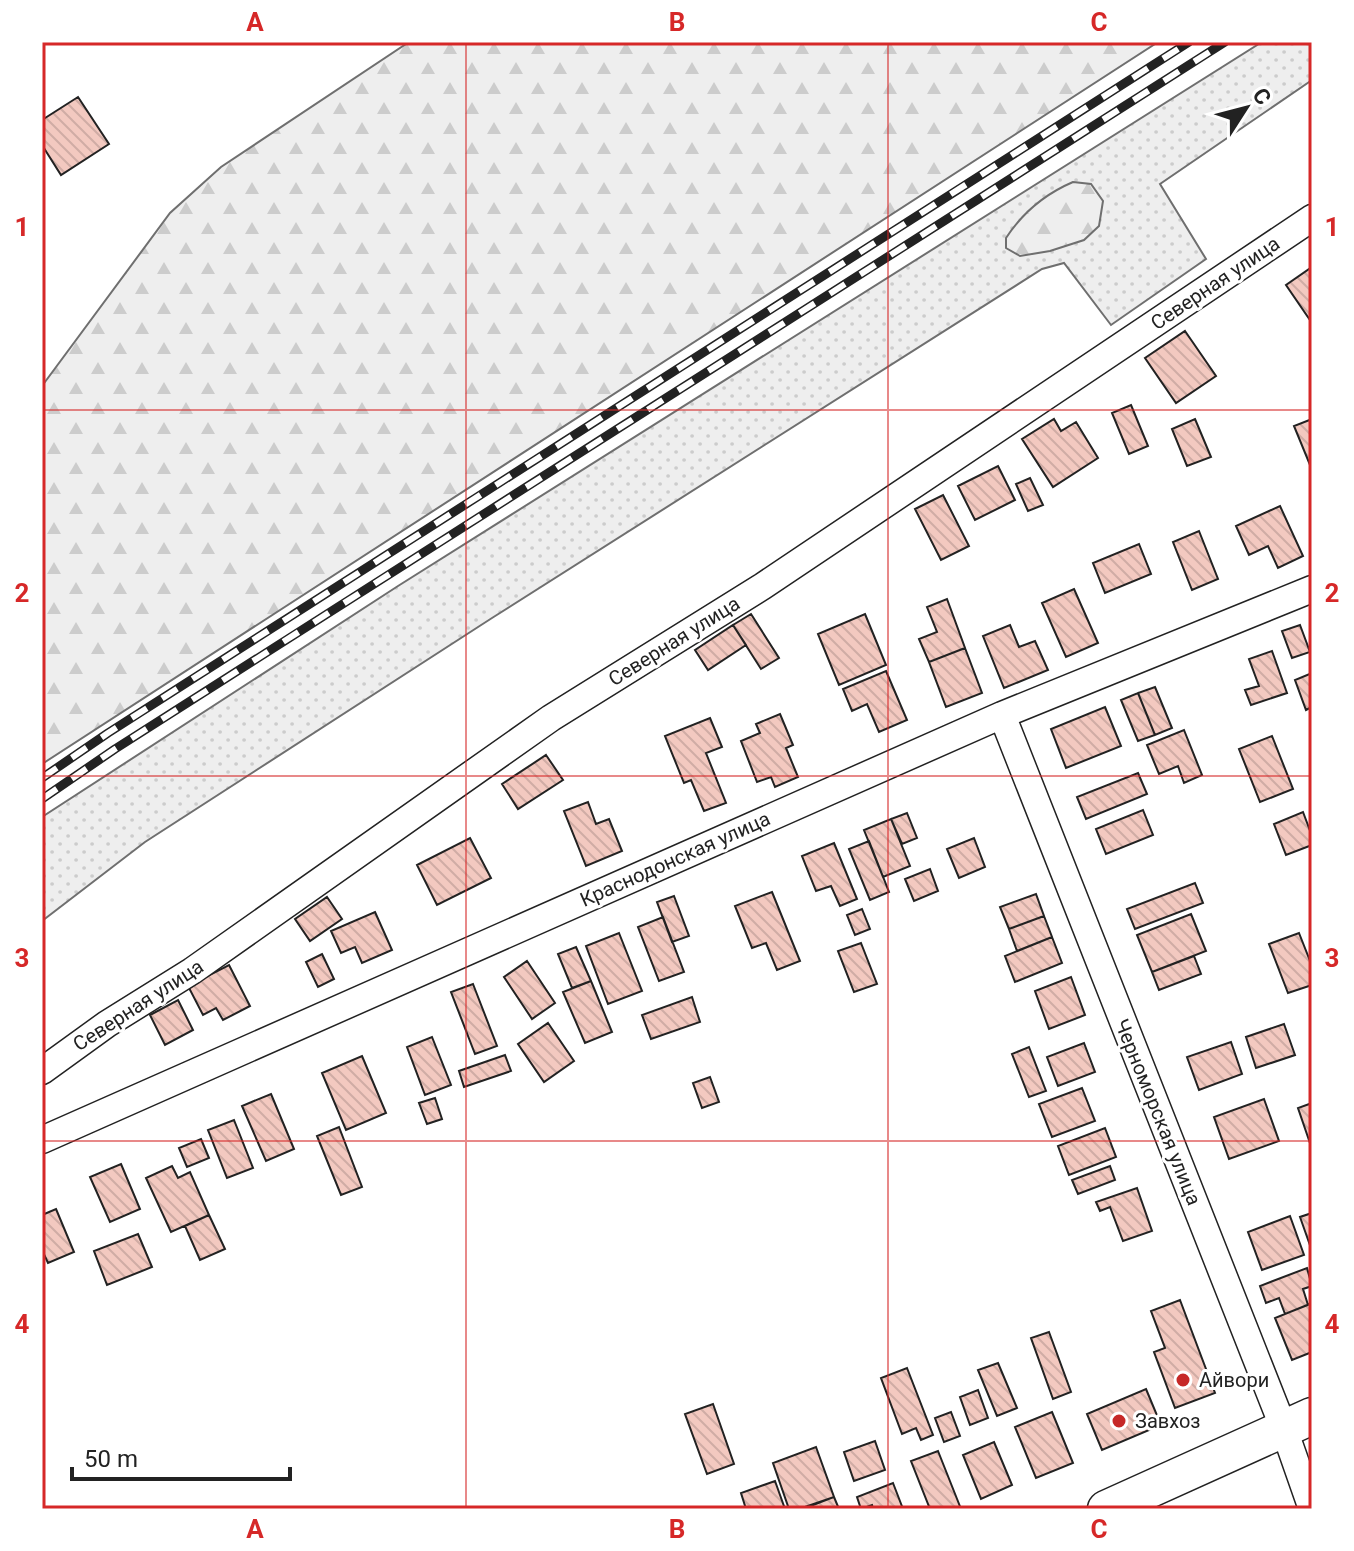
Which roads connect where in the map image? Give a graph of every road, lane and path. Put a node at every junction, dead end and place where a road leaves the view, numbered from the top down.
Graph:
1 (1312, 218) edge
2 (1312, 589) edge
3 (1002, 715) junction
4 (42, 1071) edge
5 (42, 1140) edge
6 (1298, 1423) edge
7 (1106, 1509) edge
8 (1312, 1509) edge

1 - 4 street, Северная улица
2 - 3 street, Краснодонская улица
3 - 5 street, Краснодонская улица
3 - 6 street, Черноморская улица
6 - 7 street
6 - 8 street, Черноморская улица

